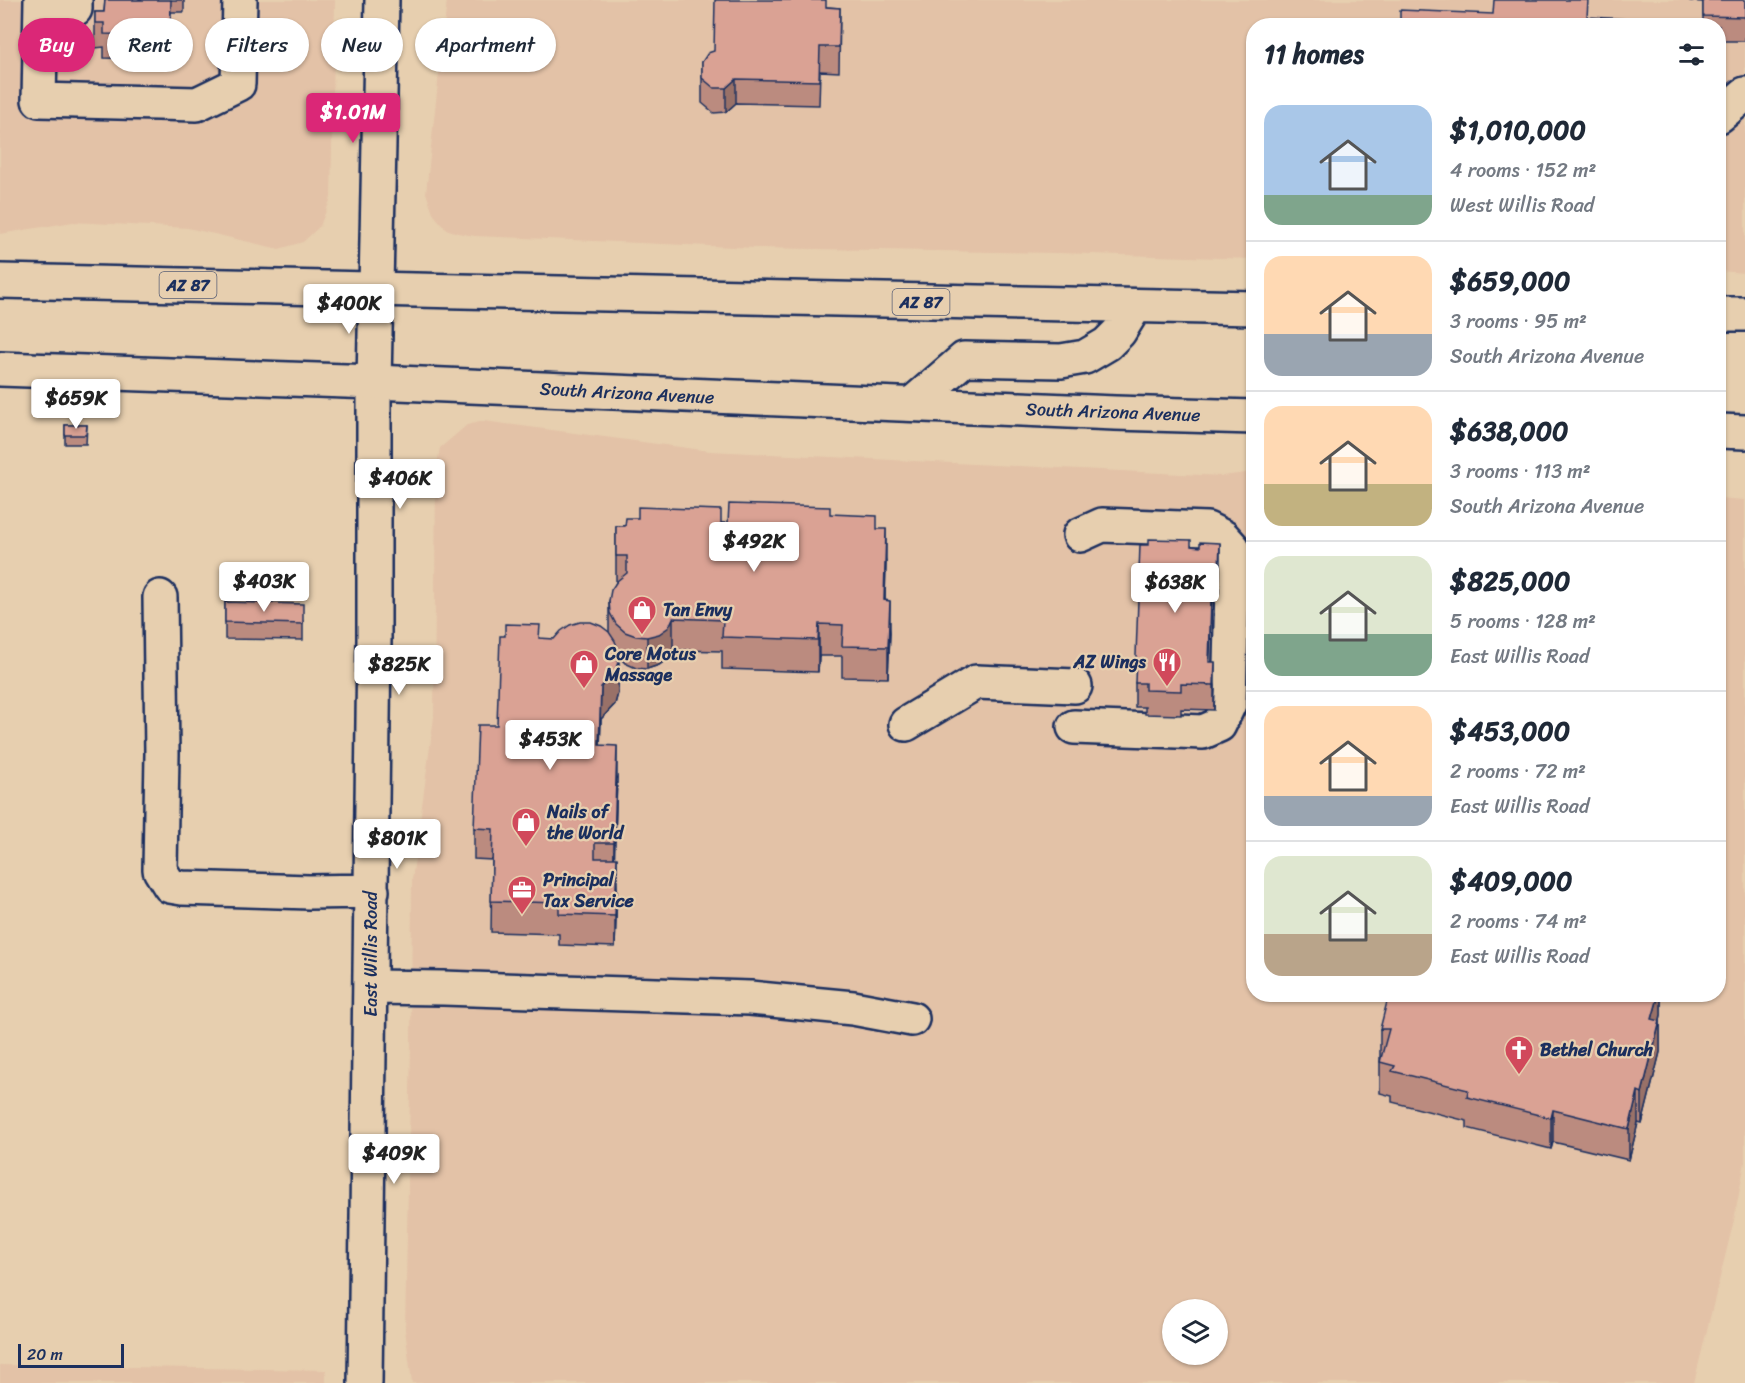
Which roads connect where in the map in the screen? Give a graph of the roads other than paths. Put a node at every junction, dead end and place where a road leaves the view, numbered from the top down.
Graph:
1 (75, 0) edge
2 (240, 0) edge
3 (382, 0) edge
4 (41, 4) edge
5 (1745, 94) edge
6 (1726, 110) edge
7 (0, 281) edge
8 (376, 290) junction
9 (1136, 306) junction
10 (1246, 308) edge
11 (1726, 314) edge
12 (1745, 314) edge
13 (0, 369) edge
14 (374, 382) junction
15 (912, 404) junction
16 (1246, 417) edge
17 (1726, 431) edge
18 (1745, 432) edge
19 (1080, 536) dead end
20 (160, 597) dead end
21 (1075, 686) dead end
22 (906, 724) dead end
23 (1074, 727) dead end
24 (372, 891) junction
25 (371, 987) junction
26 (912, 1019) dead end
27 (365, 1383) edge

1 - 4 main road
2 - 4 main road
3 - 8 main road, East Willis Road
5 - 6 main road
7 - 8 main road, AZ 87
8 - 9 main road, AZ 87
8 - 14 main road, East Willis Road
9 - 10 main road, AZ 87
9 - 15 main road
11 - 12 main road
13 - 14 main road, South Arizona Avenue
14 - 15 main road, South Arizona Avenue
14 - 24 main road, East Willis Road
15 - 16 main road, South Arizona Avenue
17 - 18 main road
19 - 23 main road
20 - 24 main road
21 - 22 main road
24 - 25 main road, East Willis Road
25 - 26 main road
25 - 27 main road, East Willis Road

